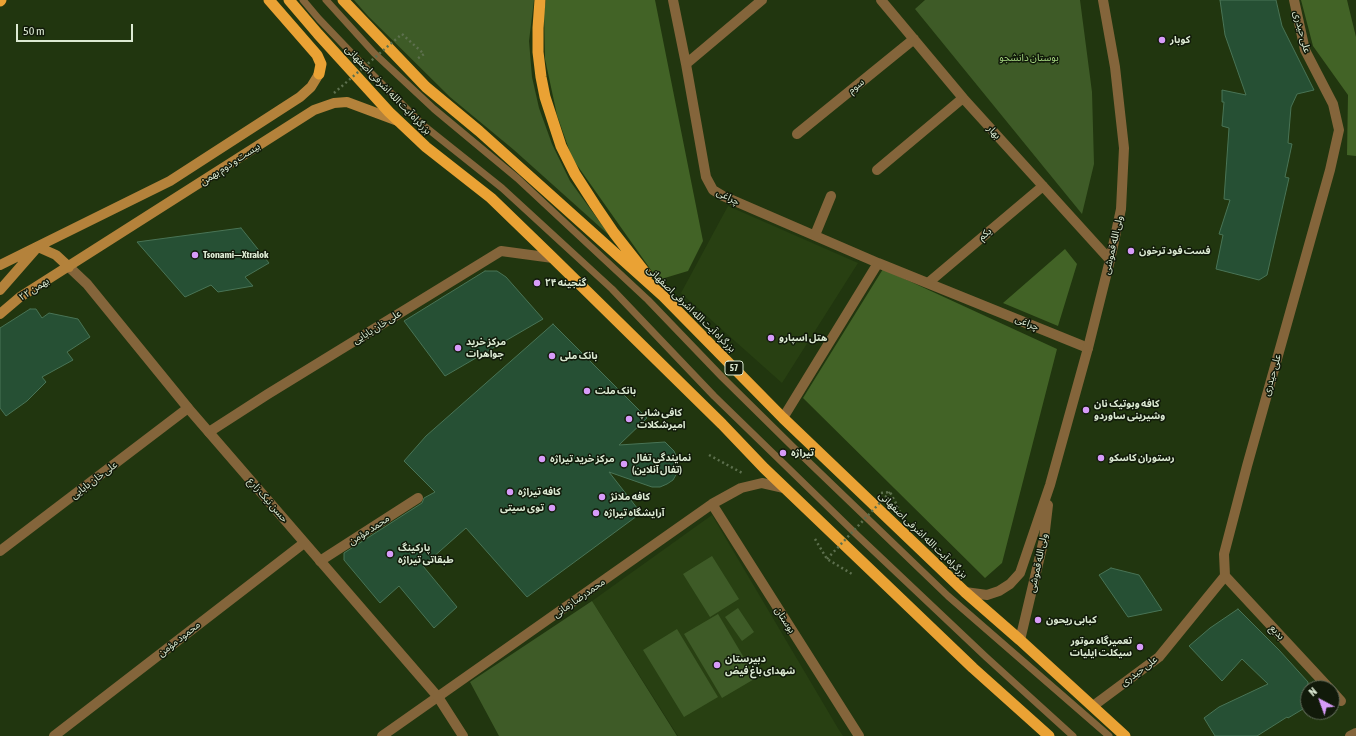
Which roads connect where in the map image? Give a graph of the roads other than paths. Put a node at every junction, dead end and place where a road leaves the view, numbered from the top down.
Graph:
1 (269, 0) edge
2 (290, 0) edge
3 (303, 0) edge
4 (326, 0) edge
5 (343, 0) edge
6 (540, 0) edge
7 (672, 0) edge
8 (762, 0) edge
9 (881, 0) edge
10 (1103, 0) edge
11 (1294, 0) edge
12 (914, 39) junction
13 (686, 64) junction
14 (319, 74) joint
15 (964, 98) junction
16 (400, 122) junction
17 (797, 134) dead end
18 (877, 170) dead end
19 (1043, 186) junction
20 (831, 196) dead end
21 (815, 235) junction
22 (38, 247) junction
23 (553, 258) junction
24 (1110, 260) junction
25 (878, 263) junction
26 (0, 265) edge
27 (69, 267) junction
28 (928, 283) junction
29 (0, 290) edge
30 (663, 296) junction
31 (0, 314) edge
32 (1088, 348) junction
33 (188, 408) junction
34 (783, 418) junction
35 (209, 432) junction
36 (1050, 485) junction
37 (784, 488) junction
38 (418, 498) dead end
39 (712, 504) junction
40 (304, 543) junction
41 (0, 551) edge
42 (320, 562) junction
43 (1225, 576) junction
44 (965, 592) junction
45 (1020, 640) junction
46 (1322, 680) edge
47 (438, 697) junction
48 (1093, 706) junction
49 (1356, 733) edge
50 (54, 736) edge
51 (382, 736) edge
52 (463, 736) edge
53 (859, 736) edge
54 (1049, 736) edge
55 (1073, 736) edge
56 (1109, 736) edge
57 (1125, 736) edge
58 (1350, 736) edge

1 - 14 highway
2 - 16 highway, بزرگراه آیت الله اشرفی اصفهانی
3 - 55 lane
4 - 56 lane
5 - 30 highway, بزرگراه آیت الله اشرفی اصفهانی / 57
6 - 30 highway
7 - 13 street, چراغی
8 - 13 street
9 - 12 street, بهار
10 - 24 street, ولی الله قموشی
11 - 43 street, علی حیدری
12 - 15 street, بهار
12 - 17 street, سوم
13 - 21 street, چراغی
14 - 22 main road, بیست و دوم بهمن
15 - 18 street
15 - 19 street, بهار
16 - 23 highway, بزرگراه آیت الله اشرفی اصفهانی
16 - 27 main road, بیست و دوم بهمن
19 - 24 street, بهار
19 - 28 street, یکم
20 - 21 street
21 - 25 street, چراغی
22 - 26 main road, بیست و دوم بهمن
22 - 27 main road
22 - 29 main road, ۲۲ بهمن
23 - 35 street, علی خان بابایی
23 - 37 highway, بزرگراه آیت الله اشرفی اصفهانی
24 - 32 street, ولی الله قموشی
25 - 28 street, چراغی
25 - 34 street
27 - 31 main road, ۲۲ بهمن
27 - 33 street, حسن نیک زارع
28 - 32 street, چراغی
30 - 34 highway, بزرگراه آیت الله اشرفی اصفهانی / 57
32 - 36 street, ولی الله قموشی
33 - 35 street, حسن نیک زارع
33 - 41 street, علی خان بابایی
34 - 44 highway, بزرگراه آیت الله اشرفی اصفهانی / 57
35 - 40 street, حسن نیک زارع
36 - 44 street, ولی الله قموشی
36 - 45 street, ولی الله قموشی
37 - 39 street, محمدرضا زمانی
37 - 54 highway, بزرگراه آیت الله اشرفی اصفهانی
38 - 42 street, محمد مؤمن
39 - 47 street, محمدرضا زمانی
39 - 53 street, بوستان
40 - 42 street, حسن نیک زارع
40 - 50 street, محمود مؤمن
42 - 47 street, حسن نیک زارع
43 - 46 street, بدیع
43 - 48 street, علی حیدری
44 - 45 highway, بزرگراه آیت الله اشرفی اصفهانی / 57
45 - 48 highway, بزرگراه آیت الله اشرفی اصفهانی / 57
47 - 51 street, محمدرضا زمانی
47 - 52 street, حسن نیک زارع
48 - 57 highway, بزرگراه آیت الله اشرفی اصفهانی / 57
49 - 58 street

